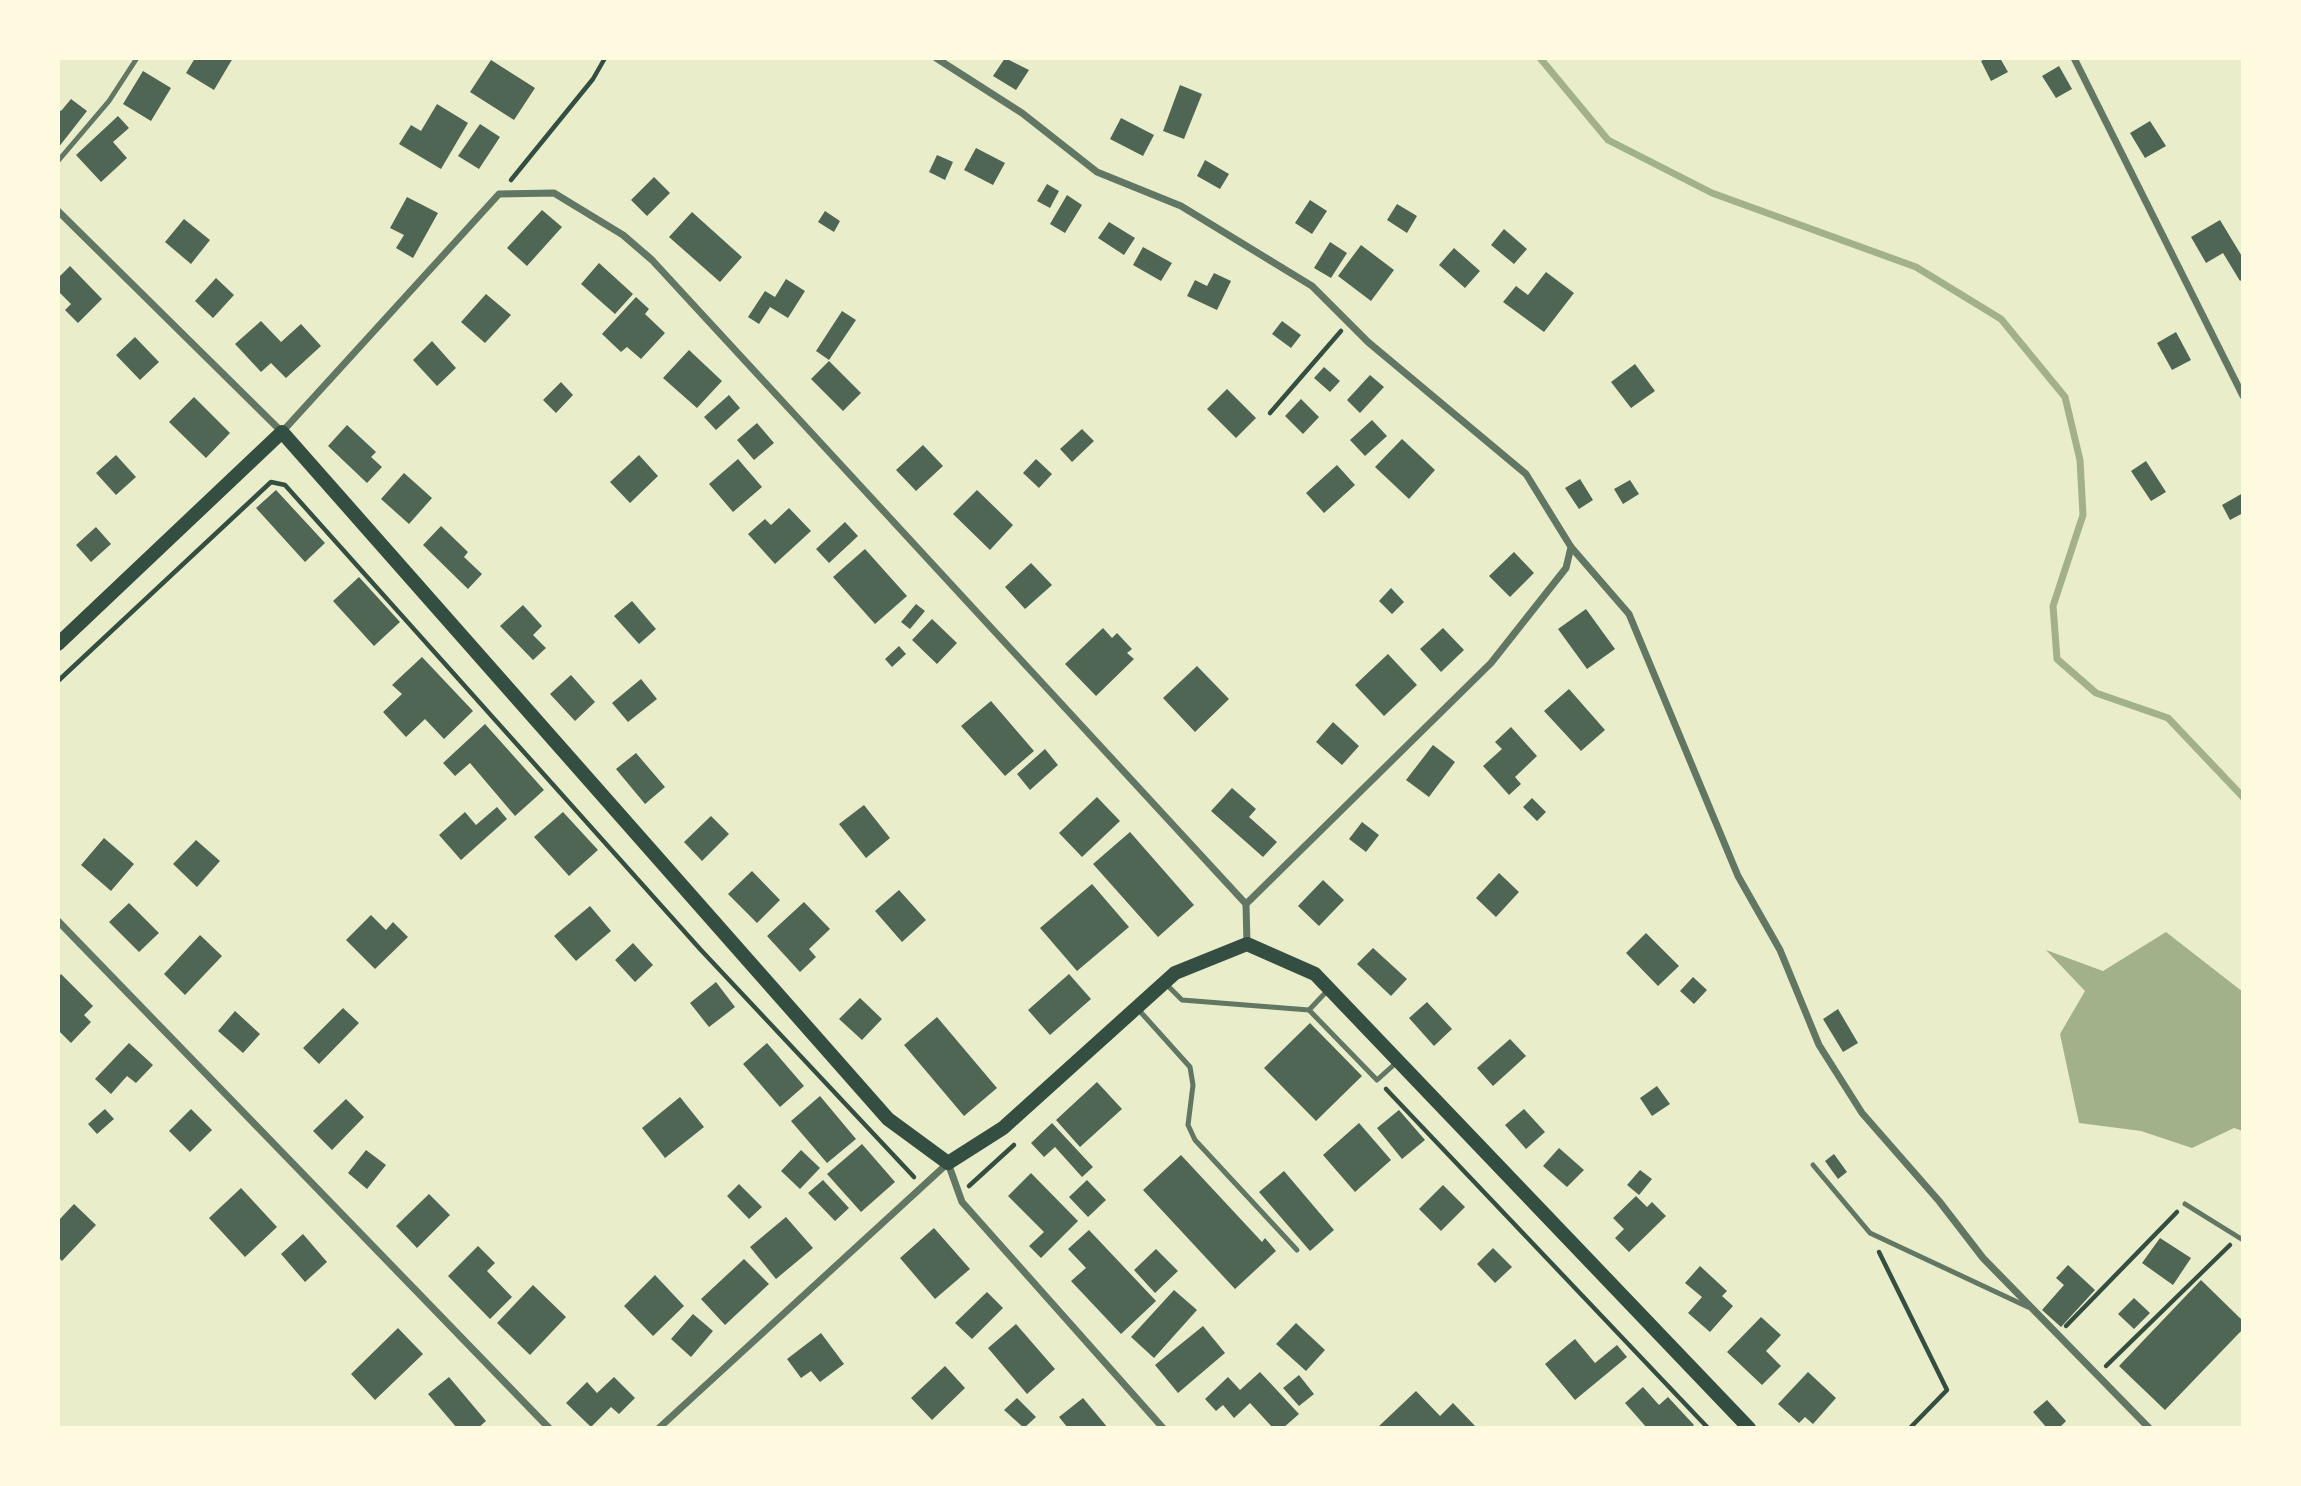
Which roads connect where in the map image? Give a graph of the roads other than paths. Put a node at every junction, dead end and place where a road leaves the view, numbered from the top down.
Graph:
1 (136, 58) edge
2 (936, 58) edge
3 (2074, 58) edge
4 (58, 161) edge
5 (58, 211) edge
6 (2243, 396) edge
7 (282, 432) junction
8 (1571, 547) junction
9 (58, 644) edge
10 (1246, 904) junction
11 (58, 921) edge
12 (1247, 944) junction
13 (1164, 983) junction
14 (1329, 989) junction
15 (1136, 1008) junction
16 (1309, 1010) junction
17 (1399, 1060) junction
18 (948, 1163) junction
19 (1813, 1165) dead end
20 (2185, 1204) road end
21 (2241, 1239) edge
22 (1297, 1250) dead end
23 (2028, 1307) junction
24 (549, 1428) edge
25 (659, 1428) edge
26 (1163, 1428) edge
27 (1749, 1428) edge
28 (2149, 1428) edge

1 - 4 lane
2 - 8 street
3 - 6 street
5 - 7 street
7 - 9 main road
7 - 10 street
7 - 18 main road
8 - 10 street
8 - 23 street
10 - 12 street
11 - 24 street
12 - 13 main road
12 - 14 main road
13 - 15 main road
13 - 16 lane
14 - 16 lane
14 - 17 main road
15 - 18 main road
15 - 22 lane
16 - 17 lane
17 - 27 main road
18 - 25 street
18 - 26 street
19 - 23 lane
20 - 21 lane
23 - 28 street

